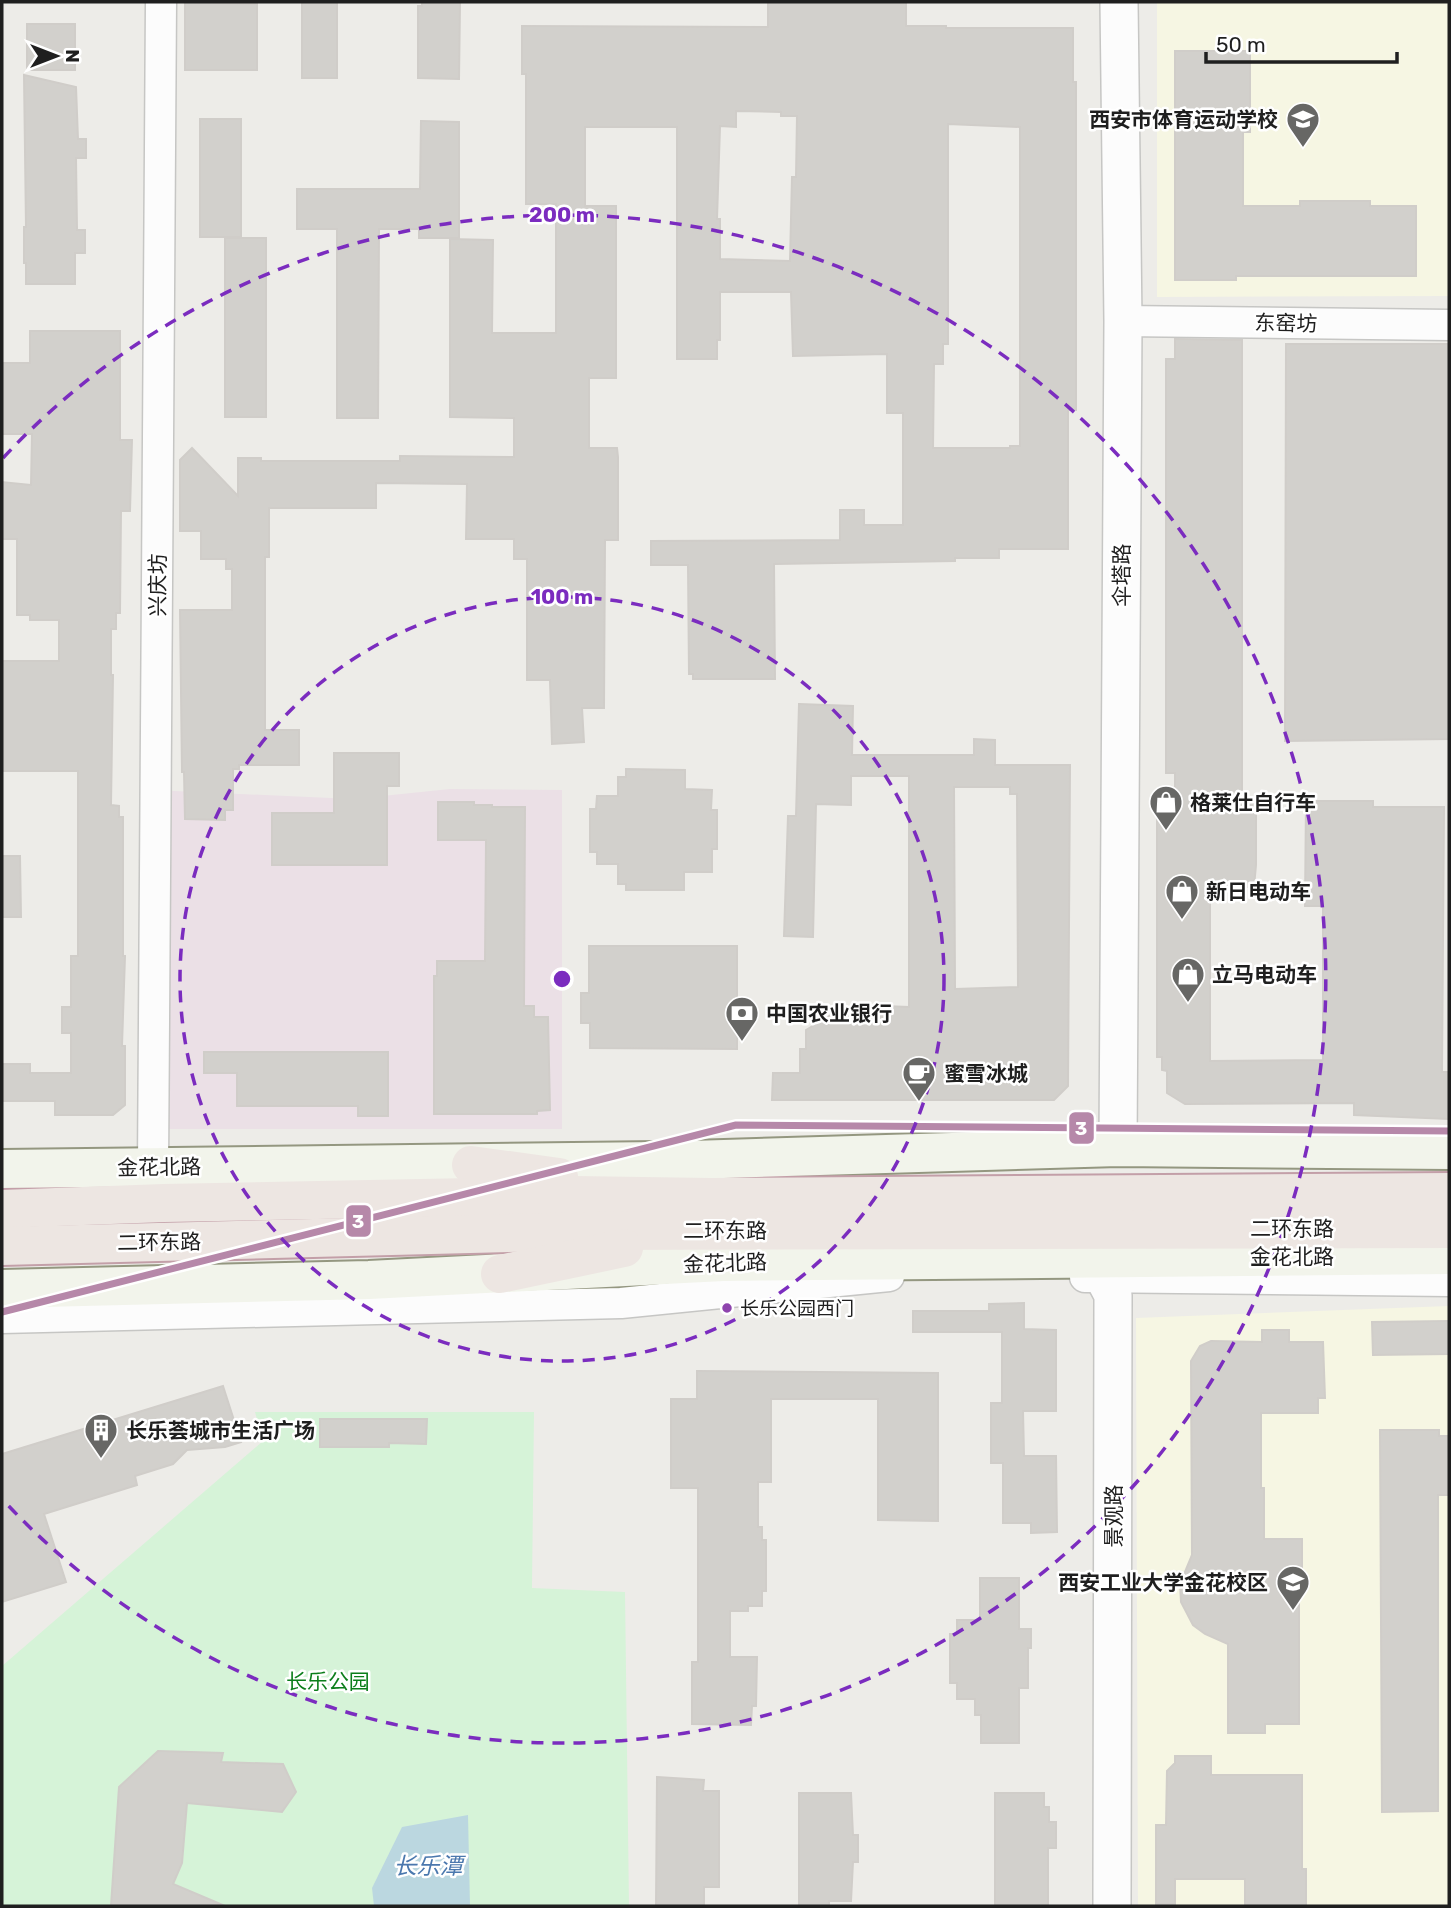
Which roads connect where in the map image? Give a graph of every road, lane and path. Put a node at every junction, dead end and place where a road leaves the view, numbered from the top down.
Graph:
1 (161, 2) edge
2 (1119, 2) edge
3 (1122, 321) junction
4 (1449, 325) edge
5 (1118, 1147) junction
6 (1449, 1150) edge
7 (471, 1165) junction
8 (2, 1169) edge
9 (158, 1185) junction
10 (1449, 1192) edge
11 (2, 1209) edge
12 (710, 1213) junction
13 (1449, 1228) edge
14 (2, 1246) edge
15 (1449, 1255) edge
16 (1099, 1267) junction
17 (500, 1274) junction
18 (1449, 1281) edge
19 (2, 1289) edge
20 (2, 1318) edge
21 (1112, 1906) edge

1 - 9 street, 兴庆坊
2 - 3 street, 伞塔路
3 - 4 street, 东窑坊
3 - 5 street, 伞塔路
5 - 6 main road, 金花北路
5 - 7 main road, 金花北路
7 - 9 main road, 金花北路
7 - 12 highway
8 - 9 main road, 金花北路
9 - 11 highway, 二环东路
9 - 12 highway, 二环东路
10 - 12 highway, 二环东路
12 - 13 highway, 二环东路
12 - 14 highway, 二环东路
12 - 17 highway
15 - 16 main road, 金花北路
16 - 17 main road, 金花北路
16 - 18 street
16 - 20 street
16 - 21 street, 景观路
17 - 19 main road, 金花北路

